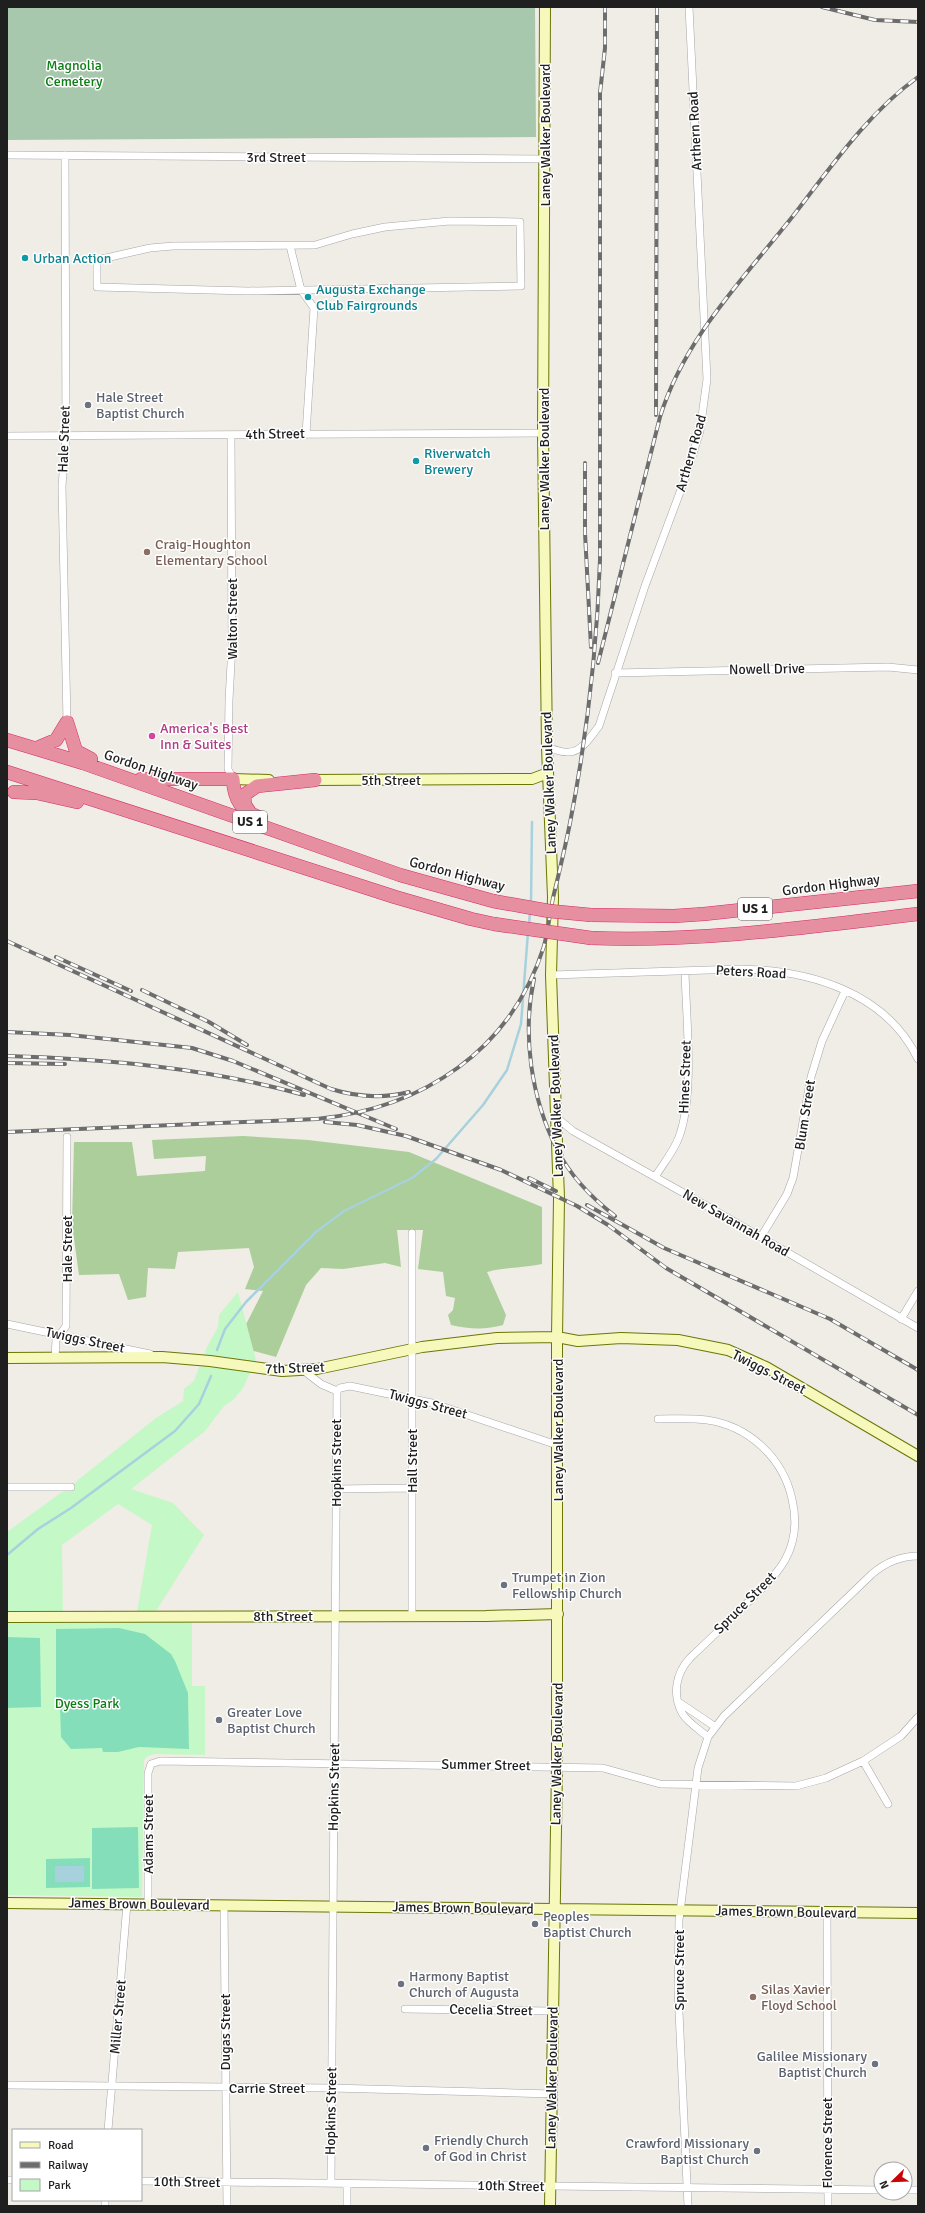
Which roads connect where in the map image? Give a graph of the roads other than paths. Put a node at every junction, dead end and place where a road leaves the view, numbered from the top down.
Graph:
1 (545, 7) edge
2 (689, 7) edge
3 (7, 155) edge
4 (65, 155) junction
5 (544, 159) junction
6 (290, 246) junction
7 (301, 290) junction
8 (543, 433) junction
9 (306, 434) junction
10 (231, 435) junction
11 (7, 436) edge
12 (66, 436) junction
13 (918, 670) edge
14 (616, 673) junction
15 (67, 722) junction
16 (7, 740) edge
17 (547, 747) junction
18 (37, 748) junction
19 (7, 772) edge
20 (548, 773) junction
21 (126, 778) junction
22 (142, 779) junction
23 (233, 779) junction
24 (315, 780) junction
25 (10, 792) edge
26 (170, 794) junction
27 (251, 815) junction
28 (146, 816) junction
29 (918, 891) edge
30 (459, 892) junction
31 (918, 914) edge
32 (685, 971) junction
33 (551, 974) junction
34 (845, 991) junction
35 (918, 1059) edge
36 (556, 1117) junction
37 (67, 1137) dead end
38 (655, 1177) junction
39 (412, 1233) dead end
40 (761, 1237) junction
41 (918, 1291) edge
42 (901, 1319) junction
43 (7, 1324) edge
44 (918, 1328) edge
45 (60, 1334) junction
46 (557, 1337) junction
47 (412, 1350) junction
48 (162, 1357) junction
49 (7, 1358) edge
50 (55, 1358) junction
51 (303, 1370) junction
52 (337, 1391) junction
53 (412, 1398) junction
54 (658, 1419) dead end
55 (557, 1445) junction
56 (918, 1456) edge
57 (7, 1487) edge
58 (71, 1487) dead end
59 (412, 1488) junction
60 (336, 1489) junction
61 (918, 1556) edge
62 (558, 1614) junction
63 (336, 1616) junction
64 (412, 1616) junction
65 (7, 1617) edge
66 (679, 1702) junction
67 (918, 1717) edge
68 (714, 1726) junction
69 (708, 1737) junction
70 (863, 1761) junction
71 (334, 1762) junction
72 (151, 1764) joint
73 (558, 1766) junction
74 (696, 1786) junction
75 (888, 1804) dead end
76 (7, 1903) edge
77 (127, 1904) junction
78 (148, 1904) junction
79 (224, 1905) junction
80 (333, 1907) junction
81 (554, 1909) junction
82 (681, 1911) junction
83 (827, 1913) junction
84 (918, 1913) edge
85 (406, 2009) dead end
86 (553, 2012) junction
87 (7, 2085) edge
88 (111, 2087) junction
89 (226, 2088) junction
90 (332, 2088) junction
91 (552, 2094) junction
92 (108, 2129) edge
93 (142, 2181) edge
94 (226, 2182) junction
95 (331, 2183) junction
96 (347, 2184) junction
97 (550, 2186) junction
98 (688, 2188) junction
99 (827, 2189) junction
100 (873, 2190) edge
101 (226, 2206) edge
102 (347, 2206) edge
103 (550, 2206) edge
104 (688, 2206) edge
105 (828, 2206) edge

1 - 5 main road, Laney Walker Boulevard
2 - 14 street, Arthern Road
3 - 4 street, 3rd Street
4 - 5 street, 3rd Street
4 - 12 street, Hale Street
5 - 8 main road, Laney Walker Boulevard
6 - 7 street
6 - 7 street
6 - 7 street
7 - 9 street
8 - 9 street, 4th Street
8 - 17 main road, Laney Walker Boulevard
9 - 10 street, 4th Street
10 - 12 street, 4th Street
10 - 23 street, Walton Street
11 - 12 street, 4th Street
12 - 15 street, Hale Street
13 - 14 street, Nowell Drive
14 - 17 street, Arthern Road
15 - 18 highway
15 - 22 highway
16 - 18 highway, Gordon Highway / US 1
17 - 20 main road, Laney Walker Boulevard
18 - 21 highway, Gordon Highway / US 1
19 - 28 highway, US 1
20 - 24 main road, 5th Street
20 - 33 main road, Laney Walker Boulevard
21 - 22 highway
21 - 26 highway, Gordon Highway / US 1
22 - 23 highway
22 - 26 highway
23 - 24 main road, 5th Street
23 - 27 highway
24 - 27 highway
25 - 28 highway
26 - 30 highway, Gordon Highway / US 1
27 - 30 highway
28 - 31 highway, US 1, bridge
29 - 30 highway, Gordon Highway / US 1, bridge
32 - 33 street, Peters Road
32 - 34 street, Peters Road
32 - 38 street, Hines Street
33 - 36 main road, Laney Walker Boulevard
34 - 35 street, Peters Road
34 - 40 street, Blum Street
36 - 38 street, New Savannah Road
36 - 46 main road, Laney Walker Boulevard
37 - 45 street, Hale Street
38 - 40 street, New Savannah Road
39 - 47 street, Hall Street
40 - 42 street, New Savannah Road
41 - 42 street
42 - 44 street, New Savannah Road
43 - 45 street, Twiggs Street
45 - 48 street, Twiggs Street
45 - 50 street, Hale Street
46 - 47 main road, 7th Street
46 - 55 main road, Laney Walker Boulevard
46 - 56 main road, Twiggs Street
47 - 51 main road, 7th Street
47 - 53 street, Hall Street
48 - 50 main road, 7th Street
48 - 51 main road, 7th Street
49 - 50 main road, 7th Street
51 - 52 street
52 - 53 street, Twiggs Street
52 - 60 street, Hopkins Street
53 - 55 street, Twiggs Street
53 - 59 street, Hall Street
54 - 66 street, Spruce Street
55 - 62 main road, Laney Walker Boulevard
57 - 58 street
59 - 60 street
59 - 64 street, Hall Street
60 - 63 street, Hopkins Street
61 - 68 street, Spruce Street
62 - 64 main road, 8th Street
62 - 73 main road, Laney Walker Boulevard
63 - 64 main road, 8th Street
63 - 65 main road, 8th Street
63 - 71 street, Hopkins Street
66 - 68 street
66 - 69 street, Spruce Street
67 - 70 street, Summer Street
68 - 69 street, Spruce Street
69 - 74 street, Spruce Street
70 - 74 street, Summer Street
70 - 75 street
71 - 72 street, Summer Street
71 - 73 street, Summer Street
71 - 80 street, Hopkins Street
72 - 78 street, Adams Street
73 - 74 street, Summer Street
73 - 81 main road, Laney Walker Boulevard
74 - 82 street, Spruce Street
76 - 77 main road, James Brown Boulevard
77 - 78 main road, James Brown Boulevard
77 - 88 street, Miller Street
78 - 79 main road, James Brown Boulevard
79 - 80 main road, James Brown Boulevard
79 - 89 street, Dugas Street
80 - 81 main road, James Brown Boulevard
80 - 90 street, Hopkins Street
81 - 82 main road, James Brown Boulevard
81 - 86 main road, Laney Walker Boulevard
82 - 83 main road, James Brown Boulevard
82 - 98 street, Spruce Street
83 - 84 main road, James Brown Boulevard
83 - 99 street, Florence Street
85 - 86 street, Cecelia Street
86 - 91 main road, Laney Walker Boulevard
87 - 88 street, Carrie Street
88 - 89 street, Carrie Street
88 - 92 street, Miller Street
89 - 90 street, Carrie Street
89 - 94 street, Dugas Street
90 - 91 street, Carrie Street
90 - 95 street, Hopkins Street
91 - 97 main road, Laney Walker Boulevard
93 - 94 street, 10th Street
94 - 95 street, 10th Street
94 - 101 street, Dugas Street
95 - 96 street, 10th Street
96 - 97 street, 10th Street
96 - 102 street
97 - 98 street, 10th Street
97 - 103 main road, Laney Walker Boulevard
98 - 99 street, 10th Street
98 - 104 street, Spruce Street
99 - 100 street, 10th Street
99 - 105 street, Florence Street

